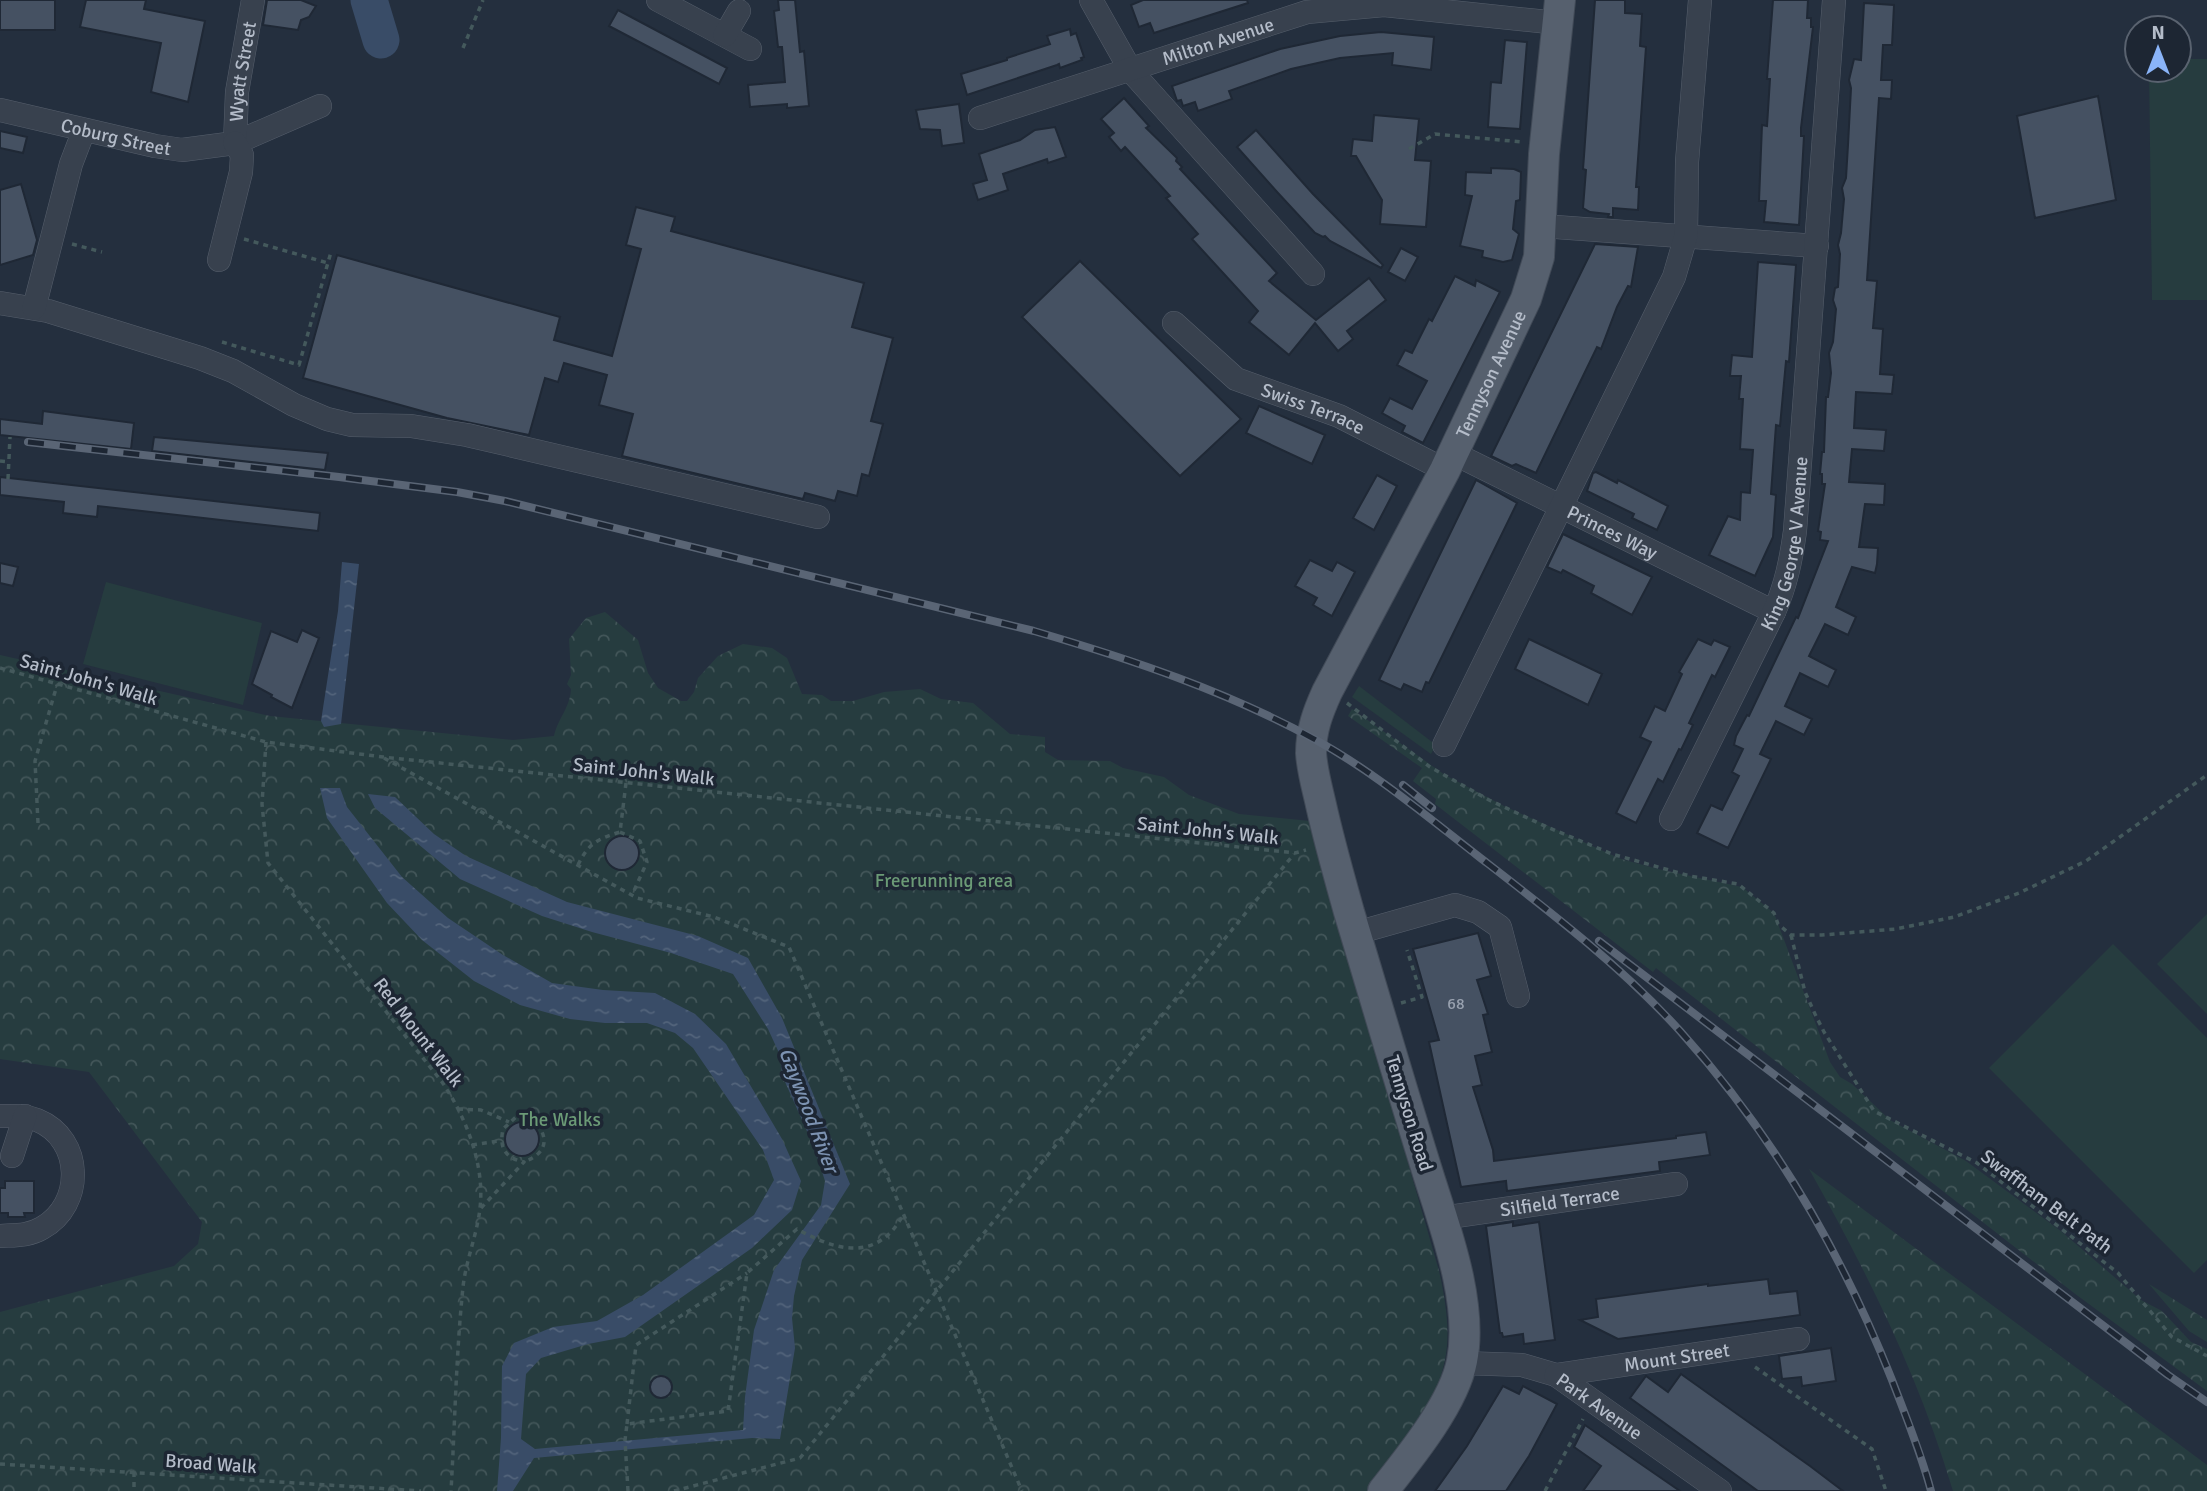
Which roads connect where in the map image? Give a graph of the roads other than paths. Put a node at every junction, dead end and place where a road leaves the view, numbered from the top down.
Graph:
1 (253, 0) edge
2 (658, 0) edge
3 (1091, 0) edge
4 (1700, 0) edge
5 (1835, 0) edge
6 (739, 10) dead end
7 (1559, 11) edge
8 (725, 35) junction
9 (750, 49) dead end
10 (1131, 71) junction
11 (320, 106) dead end
12 (0, 110) edge
13 (980, 118) dead end
14 (84, 130) junction
15 (234, 142) junction
16 (1542, 226) junction
17 (1686, 236) junction
18 (1817, 246) junction
19 (219, 260) dead end
20 (1313, 274) dead end
21 (0, 303) edge
22 (34, 308) junction
23 (1179, 336) dead end
24 (1449, 462) junction
25 (1561, 507) junction
26 (818, 517) dead end
27 (1774, 612) junction
28 (1316, 718) joint
29 (1444, 745) dead end
30 (1671, 819) dead end
31 (1356, 933) junction
32 (1518, 996) dead end
33 (0, 1116) edge
34 (25, 1116) junction
35 (12, 1156) dead end
36 (1676, 1184) dead end
37 (1443, 1218) junction
38 (0, 1236) edge
39 (1798, 1339) dead end
40 (1462, 1363) junction
41 (1556, 1375) junction
42 (1383, 1491) edge
43 (1720, 1491) edge

1 - 15 street, Wyatt Street
2 - 8 street
3 - 10 street, Milton Avenue
4 - 17 street
5 - 18 street, King George V Avenue
6 - 8 street
7 - 10 street, Milton Avenue
7 - 16 main road, Tennyson Avenue
8 - 9 street
10 - 13 street, Milton Avenue
10 - 20 street, Milton Avenue
11 - 15 street, Coburg Street
12 - 14 street, Coburg Street
14 - 15 street, Coburg Street
14 - 22 street
15 - 19 street, Wyatt Street
16 - 17 street
16 - 24 main road, Tennyson Avenue
17 - 18 street
17 - 25 street
18 - 27 street, King George V Avenue
21 - 22 street
22 - 26 street
23 - 24 street, Swiss Terrace
24 - 25 street, Princes Way
24 - 28 main road, Tennyson Avenue
25 - 27 street, Princes Way
25 - 29 street
27 - 30 street, King George V Avenue
28 - 31 main road, Tennyson Road
31 - 32 street
31 - 37 main road, Tennyson Road
33 - 34 street
34 - 35 street
34 - 38 street
36 - 37 street, Silfield Terrace
37 - 40 main road, Tennyson Road
39 - 41 street, Mount Street
40 - 41 street, Park Avenue
40 - 42 main road, Tennyson Road
41 - 43 street, Park Avenue

